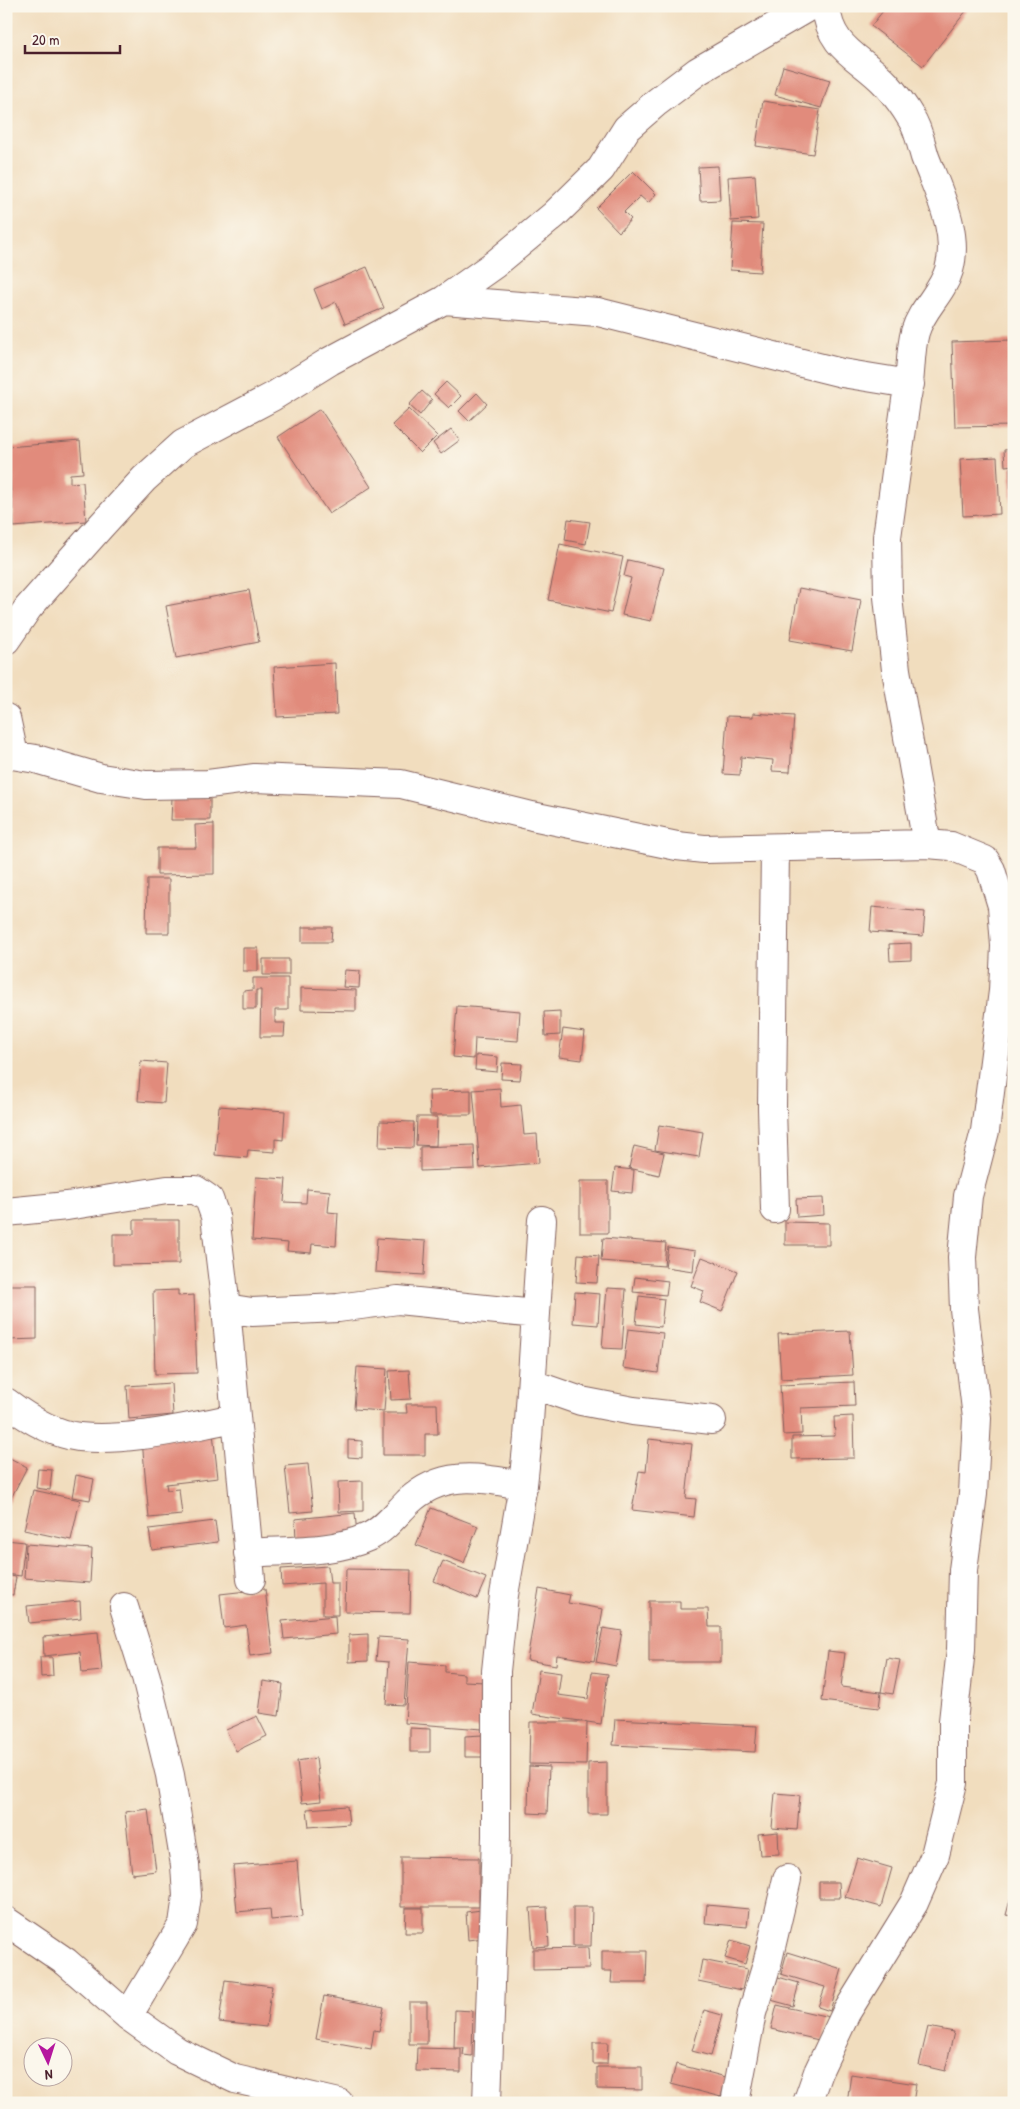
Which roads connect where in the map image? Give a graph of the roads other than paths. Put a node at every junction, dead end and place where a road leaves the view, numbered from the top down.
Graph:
1 (810, 6) edge
2 (826, 6) edge
3 (444, 300) junction
4 (910, 384) junction
5 (6, 640) edge
6 (6, 718) edge
7 (10, 755) edge
8 (926, 844) junction
9 (775, 848) junction
10 (775, 1209) dead end
11 (6, 1212) edge
12 (542, 1220) dead end
13 (226, 1308) junction
14 (536, 1314) junction
15 (532, 1384) junction
16 (6, 1402) edge
17 (236, 1418) junction
18 (712, 1420) dead end
19 (522, 1485) junction
20 (124, 1607) dead end
21 (788, 1879) dead end
22 (8, 1929) edge
23 (128, 2016) junction
24 (339, 2103) edge
25 (487, 2103) edge
26 (735, 2103) edge
27 (808, 2103) edge

1 - 3 street
2 - 4 street
3 - 4 street
3 - 5 street
4 - 8 street
6 - 7 street
7 - 9 street
8 - 9 street
8 - 27 street
9 - 10 street
11 - 13 street
12 - 14 street
13 - 14 street
13 - 17 street
14 - 15 street
15 - 18 street
15 - 19 street
16 - 17 street
17 - 19 street
19 - 25 street
20 - 23 street
21 - 26 street
22 - 23 street
23 - 24 street

